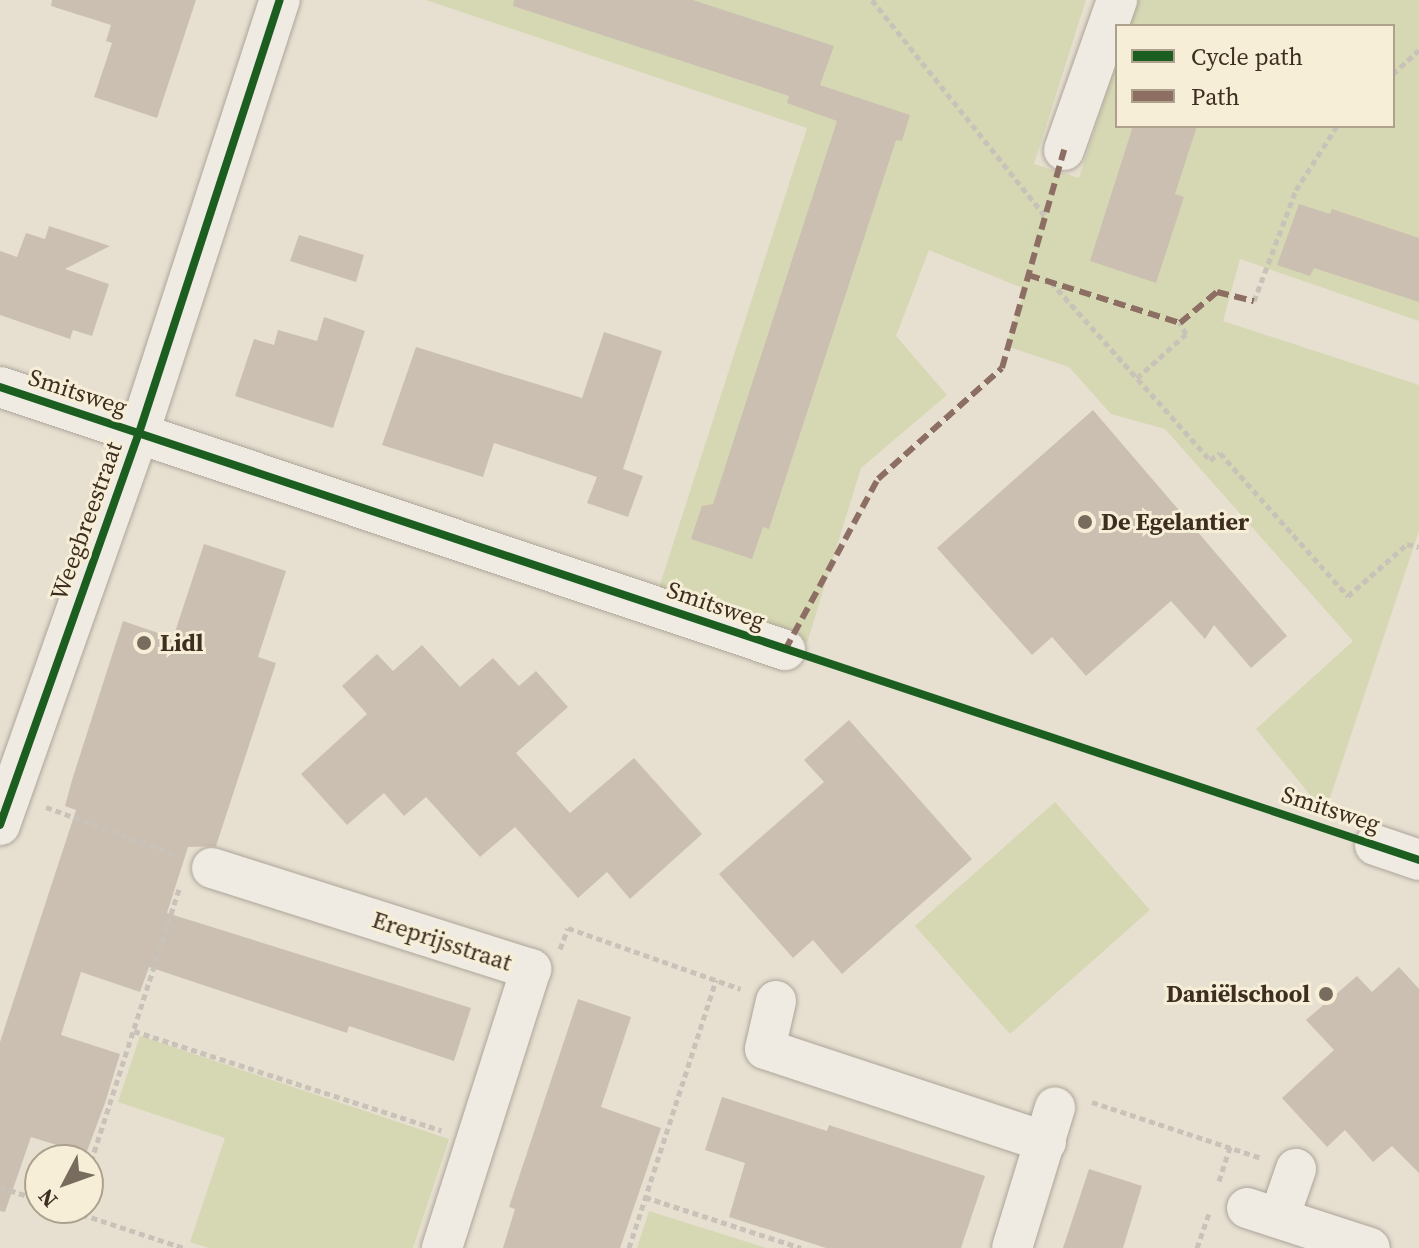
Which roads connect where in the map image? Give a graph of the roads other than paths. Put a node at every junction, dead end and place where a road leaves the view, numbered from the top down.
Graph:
1 (280, 0) edge
2 (1117, 0) edge
3 (1064, 150) dead end
4 (0, 387) edge
5 (139, 433) junction
6 (785, 650) dead end
7 (5, 809) edge
8 (1375, 845) dead end
9 (1419, 860) edge
10 (200, 864) road end
11 (776, 1001) road end
12 (1296, 1169) road end
13 (442, 1248) edge
14 (1012, 1248) edge
15 (1370, 1248) edge

1 - 5 street, Weegbreestraat
2 - 3 street
4 - 5 street, Smitsweg
5 - 6 street, Smitsweg
5 - 7 street, Weegbreestraat
8 - 9 street, Smitsweg
10 - 13 street, Ereprijsstraat
11 - 14 street
12 - 15 street

